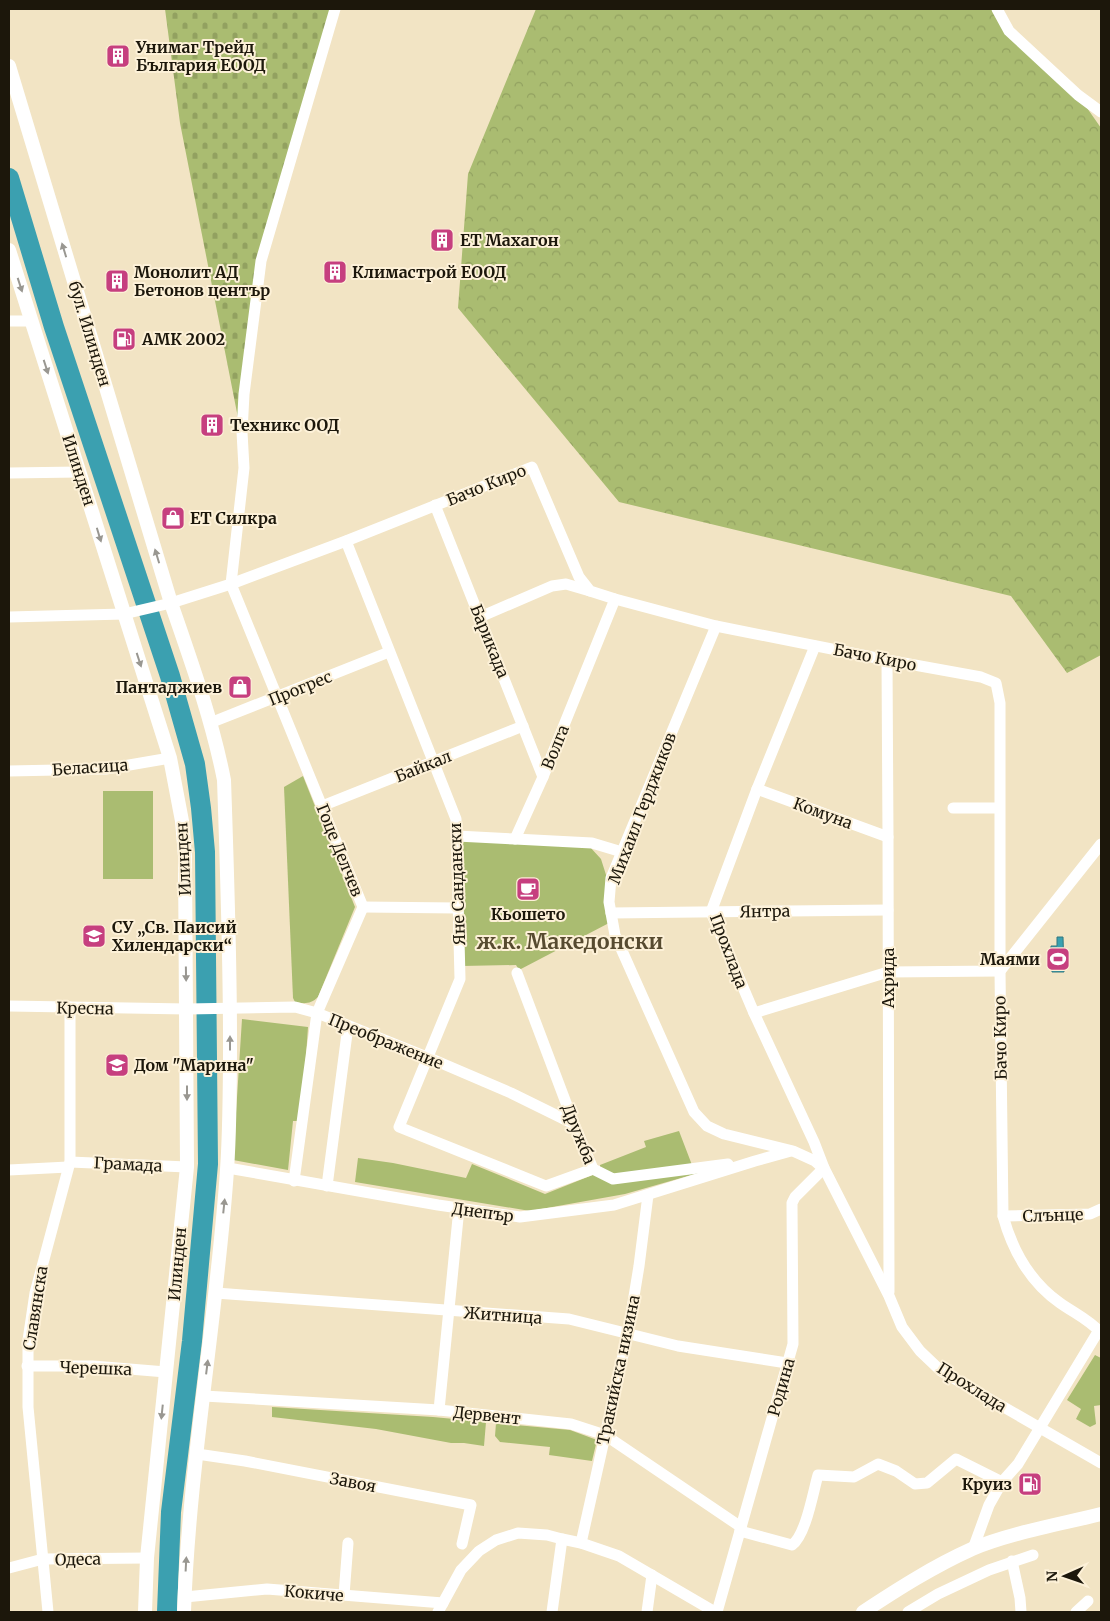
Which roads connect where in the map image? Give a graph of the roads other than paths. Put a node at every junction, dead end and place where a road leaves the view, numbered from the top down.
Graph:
1 (335, 9) edge
2 (996, 9) edge
3 (9, 66) edge
4 (1101, 112) edge
5 (9, 250) edge
6 (31, 320) junction
7 (9, 322) edge
8 (80, 472) junction
9 (9, 473) edge
10 (435, 505) junction
11 (346, 541) junction
12 (232, 584) junction
13 (590, 590) junction
14 (615, 599) junction
15 (171, 603) junction
16 (124, 614) junction
17 (9, 617) edge
18 (480, 617) junction
19 (716, 626) junction
20 (815, 646) junction
21 (389, 652) junction
22 (886, 660) junction
23 (278, 696) junction
24 (210, 723) junction
25 (523, 726) junction
26 (170, 758) junction
27 (433, 762) junction
28 (9, 771) edge
29 (543, 777) junction
30 (757, 789) junction
31 (322, 806) junction
32 (952, 808) dead end
33 (999, 808) junction
34 (457, 836) junction
35 (888, 837) junction
36 (515, 839) junction
37 (1101, 844) edge
38 (622, 852) junction
39 (363, 907) junction
40 (458, 908) junction
41 (888, 910) junction
42 (711, 912) junction
43 (611, 913) junction
44 (1000, 971) junction
45 (888, 972) junction
46 (517, 973) dead end
47 (9, 1006) edge
48 (70, 1007) junction
49 (192, 1009) junction
50 (224, 1009) junction
51 (317, 1013) junction
52 (754, 1013) junction
53 (348, 1026) junction
54 (427, 1057) junction
55 (574, 1124) junction
56 (793, 1151) junction
57 (755, 1161) junction
58 (69, 1164) junction
59 (186, 1167) junction
60 (228, 1168) junction
61 (824, 1168) junction
62 (592, 1169) junction
63 (9, 1170) edge
64 (294, 1181) junction
65 (327, 1186) junction
66 (648, 1195) junction
67 (459, 1208) junction
68 (1101, 1209) edge
69 (1003, 1216) junction
70 (216, 1293) junction
71 (889, 1296) junction
72 (449, 1311) junction
73 (1100, 1332) edge
74 (628, 1333) junction
75 (787, 1363) junction
76 (27, 1366) junction
77 (166, 1372) junction
78 (204, 1396) junction
79 (439, 1410) junction
80 (1040, 1428) junction
81 (605, 1435) junction
82 (197, 1454) junction
83 (1101, 1463) edge
84 (1002, 1482) junction
85 (1101, 1514) edge
86 (741, 1529) junction
87 (562, 1538) junction
88 (348, 1543) dead end
89 (581, 1543) junction
90 (462, 1544) dead end
91 (973, 1549) junction
92 (1033, 1555) dead end
93 (148, 1558) junction
94 (43, 1560) junction
95 (1012, 1561) junction
96 (9, 1568) edge
97 (652, 1576) junction
98 (344, 1595) junction
99 (185, 1597) junction
100 (1088, 1602) dead end
101 (444, 1606) edge
102 (48, 1612) edge
103 (145, 1612) edge
104 (184, 1612) edge
105 (552, 1612) edge
106 (647, 1612) edge
107 (716, 1612) edge
108 (863, 1612) edge
109 (908, 1612) edge
110 (1021, 1612) edge
111 (1076, 1612) edge

1 - 12 street
2 - 4 street
15 -> 3 main road, бул. Илинден
5 -> 6 main road, Илинден
6 - 7 street
6 -> 8 main road, Илинден
8 - 9 street
8 -> 16 main road, Илинден
10 - 11 street, Бачо Киро
10 - 13 street, Бачо Киро
10 - 18 street, Барикада
11 - 12 street, Бачо Киро
11 - 21 street, Яне Сандански
12 - 15 street, Бачо Киро
12 - 23 street, Гоце Делчев
13 - 14 street, Бачо Киро
13 - 18 street
14 - 19 street, Бачо Киро
14 - 29 street, Волга
15 - 16 street, Бачо Киро
15 - 24 main road
16 - 17 street, Бачо Киро
16 -> 26 main road, Илинден
18 - 25 street, Барикада
19 - 20 street, Бачо Киро
19 - 38 street, Михаил Герджиков
20 - 22 street, Бачо Киро
20 - 30 street, Прохлада
21 - 23 street, Прогрес
21 - 27 street, Яне Сандански
22 - 33 street, Бачо Киро
22 - 35 street, Ахрида
23 - 24 street, Прогрес
23 - 31 street, Гоце Делчев
24 - 50 main road
25 - 27 street, Байкал
25 - 29 street, Барикада
26 - 28 street, Беласица
26 -> 49 main road, Илинден
27 - 31 street, Байкал
27 - 34 street, Яне Сандански
29 - 36 street, Волга
30 - 35 street, Комуна
30 - 42 street, Прохлада
31 - 39 street, Гоце Делчев
32 - 33 street
33 - 44 street, Бачо Киро
34 - 36 street
34 - 40 street, Яне Сандански
35 - 41 street, Ахрида
36 - 38 street
37 - 44 street
38 - 43 street, Михаил Герджиков
39 - 40 street
39 - 51 street, Гоце Делчев
40 - 54 street, Яне Сандански
41 - 42 street, Янтра
41 - 45 street, Ахрида
42 - 43 street, Янтра
42 - 52 street, Прохлада
43 - 56 street, Михаил Герджиков
44 - 45 street
44 - 69 street, Бачо Киро
45 - 52 street
45 - 71 street, Ахрида
46 - 55 street, Дружба
47 - 48 street, Кресна
48 - 49 street, Кресна
48 - 58 street, Славянска
49 - 50 street, Преображение
49 -> 59 main road, Илинден
50 - 51 street, Преображение
60 -> 50 main road
51 - 53 street, Преображение
51 - 64 street, Гоце Делчев
52 - 61 street, Прохлада
53 - 54 street, Преображение
53 - 65 street
54 - 55 street, Преображение
54 - 62 street, Яне Сандански
55 - 62 street, Дружба
56 - 57 street, Днепър
56 - 61 street
57 - 62 street, Дружба
57 - 66 street, Днепър
58 - 59 street, Грамада
58 - 63 street, Грамада
58 - 76 street, Славянска
59 - 77 main road, Илинден
60 - 64 street, Днепър
70 -> 60 main road
61 - 71 street, Прохлада
61 - 75 street, Родина
64 - 65 street, Днепър
65 - 67 street, Днепър
66 - 67 street, Днепър
66 - 74 street, Тракийска низина
67 - 72 street
68 - 69 street, Слънце
69 - 73 street, Бачо Киро
70 - 72 street, Житница
78 -> 70 main road
71 - 80 street, Прохлада
72 - 74 street, Житница
72 - 79 street
73 - 80 street
74 - 75 street, Житница
74 - 81 street, Тракийска низина
75 - 86 street, Родина
76 - 77 street, Черешка
76 - 94 street, Славянска
77 -> 93 main road, Илинден
78 - 79 street, Дервент
78 - 82 main road
79 - 81 street, Дервент
80 - 83 street, Прохлада
80 - 84 street
81 - 86 street, Дервент
81 - 89 street, Тракийска низина
82 - 90 street, Завоя
99 -> 82 main road
84 - 86 street, Дервент
84 - 91 street
85 - 91 main road
86 - 107 street, Родина
87 - 89 street
87 - 101 street
87 - 105 street
88 - 98 street
89 - 97 street
91 - 108 main road
92 - 95 street
93 - 94 street, Одеса
93 - 103 main road, Илинден
94 - 96 street, Одеса
94 - 102 street, Славянска
95 - 109 street
95 - 110 street
97 - 106 street
97 - 107 street
98 - 99 street, Кокиче
98 - 101 street, Кокиче
99 - 104 main road
100 - 111 street

